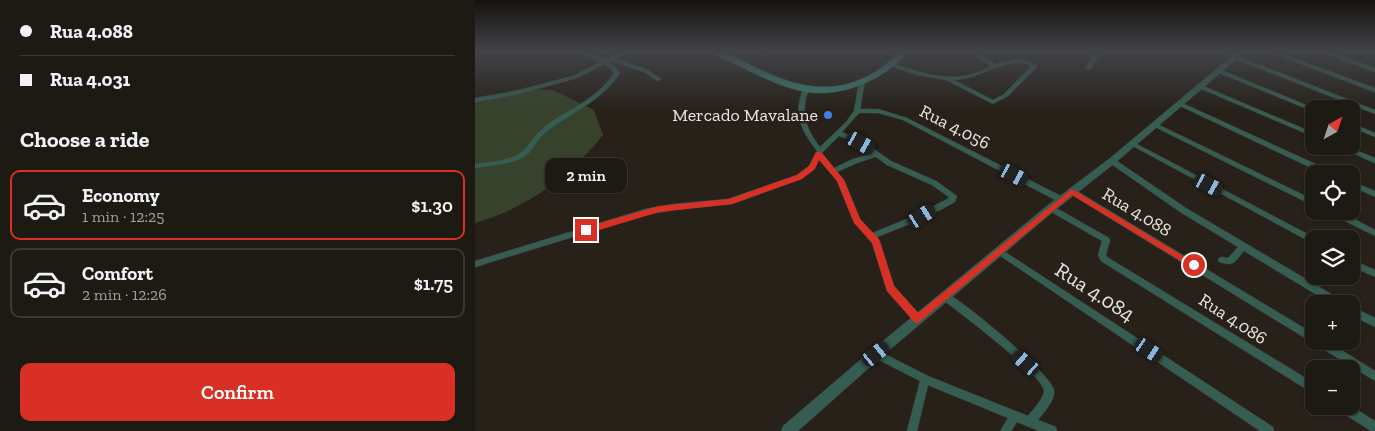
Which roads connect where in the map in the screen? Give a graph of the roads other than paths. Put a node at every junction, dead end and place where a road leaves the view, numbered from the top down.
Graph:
1 (586, 71) edge
2 (616, 71) edge
3 (645, 71) edge
4 (757, 71) edge
5 (883, 71) edge
6 (909, 71) edge
7 (983, 71) edge
8 (1030, 71) edge
9 (1219, 71) joint
10 (1278, 71) edge
11 (1324, 71) edge
12 (946, 78) junction
13 (658, 79) dead end
14 (862, 82) junction
15 (1201, 87) junction
16 (806, 89) junction
17 (1375, 90) edge
18 (475, 100) edge
19 (1180, 104) junction
20 (1305, 106) edge
21 (857, 111) junction
22 (1375, 112) edge
23 (1155, 125) junction
24 (1360, 129) edge
25 (1305, 131) edge
26 (838, 133) junction
27 (1375, 135) edge
28 (1133, 144) junction
29 (819, 152) junction
30 (878, 154) junction
31 (1360, 155) edge
32 (1112, 161) junction
33 (1375, 161) edge
34 (1312, 165) edge
35 (475, 166) edge
36 (835, 172) junction
37 (1360, 187) edge
38 (1072, 191) junction
39 (1375, 194) edge
40 (1305, 198) edge
41 (1062, 200) junction
42 (1051, 208) junction
43 (1350, 220) edge
44 (1375, 232) edge
45 (872, 236) junction
46 (1305, 236) edge
47 (1243, 247) junction
48 (999, 251) junction
49 (1222, 260) dead end
50 (475, 264) edge
51 (1360, 266) edge
52 (1375, 274) edge
53 (1325, 295) edge
54 (946, 296) junction
55 (1360, 315) edge
56 (918, 319) junction
57 (1375, 323) edge
58 (1305, 333) edge
59 (1333, 350) edge
60 (876, 354) junction
61 (1375, 376) edge
62 (925, 379) junction
63 (1305, 383) edge
64 (1356, 415) edge
65 (1015, 416) junction
66 (1029, 422) junction
67 (1375, 427) edge
68 (788, 431) edge
69 (912, 431) edge
70 (1005, 431) edge
71 (1052, 431) edge
72 (1269, 431) edge

1 - 18 street
2 - 35 street
3 - 13 street
4 - 16 main road
5 - 14 main road
6 - 12 street
7 - 12 street
8 - 12 street
9 - 15 street
9 - 20 street
10 - 22 street
11 - 17 street
14 - 16 main road
14 - 21 street
15 - 19 street
15 - 25 street
16 - 29 street
19 - 23 street
19 - 34 street
21 - 26 street
21 - 41 street, Rua 4.056
23 - 28 street
23 - 40 street
24 - 27 street
26 - 29 street
26 - 30 street
28 - 32 street
28 - 46 street
29 - 36 street
29 - 50 street
30 - 36 street
30 - 45 street
31 - 33 street
32 - 38 street
32 - 47 street
36 - 45 street
37 - 39 street
38 - 41 street
38 - 58 street, Rua 4.088
41 - 42 street
42 - 48 street
42 - 63 street, Rua 4.086
43 - 44 street
45 - 56 street
47 - 49 street
47 - 53 street
48 - 54 street
48 - 72 street, Rua 4.084
51 - 52 street
54 - 56 street
54 - 66 street
55 - 57 street
56 - 60 street
59 - 61 street
60 - 62 street
60 - 68 street
62 - 65 street
62 - 69 street
64 - 67 street
65 - 66 street
65 - 70 street
66 - 71 street

